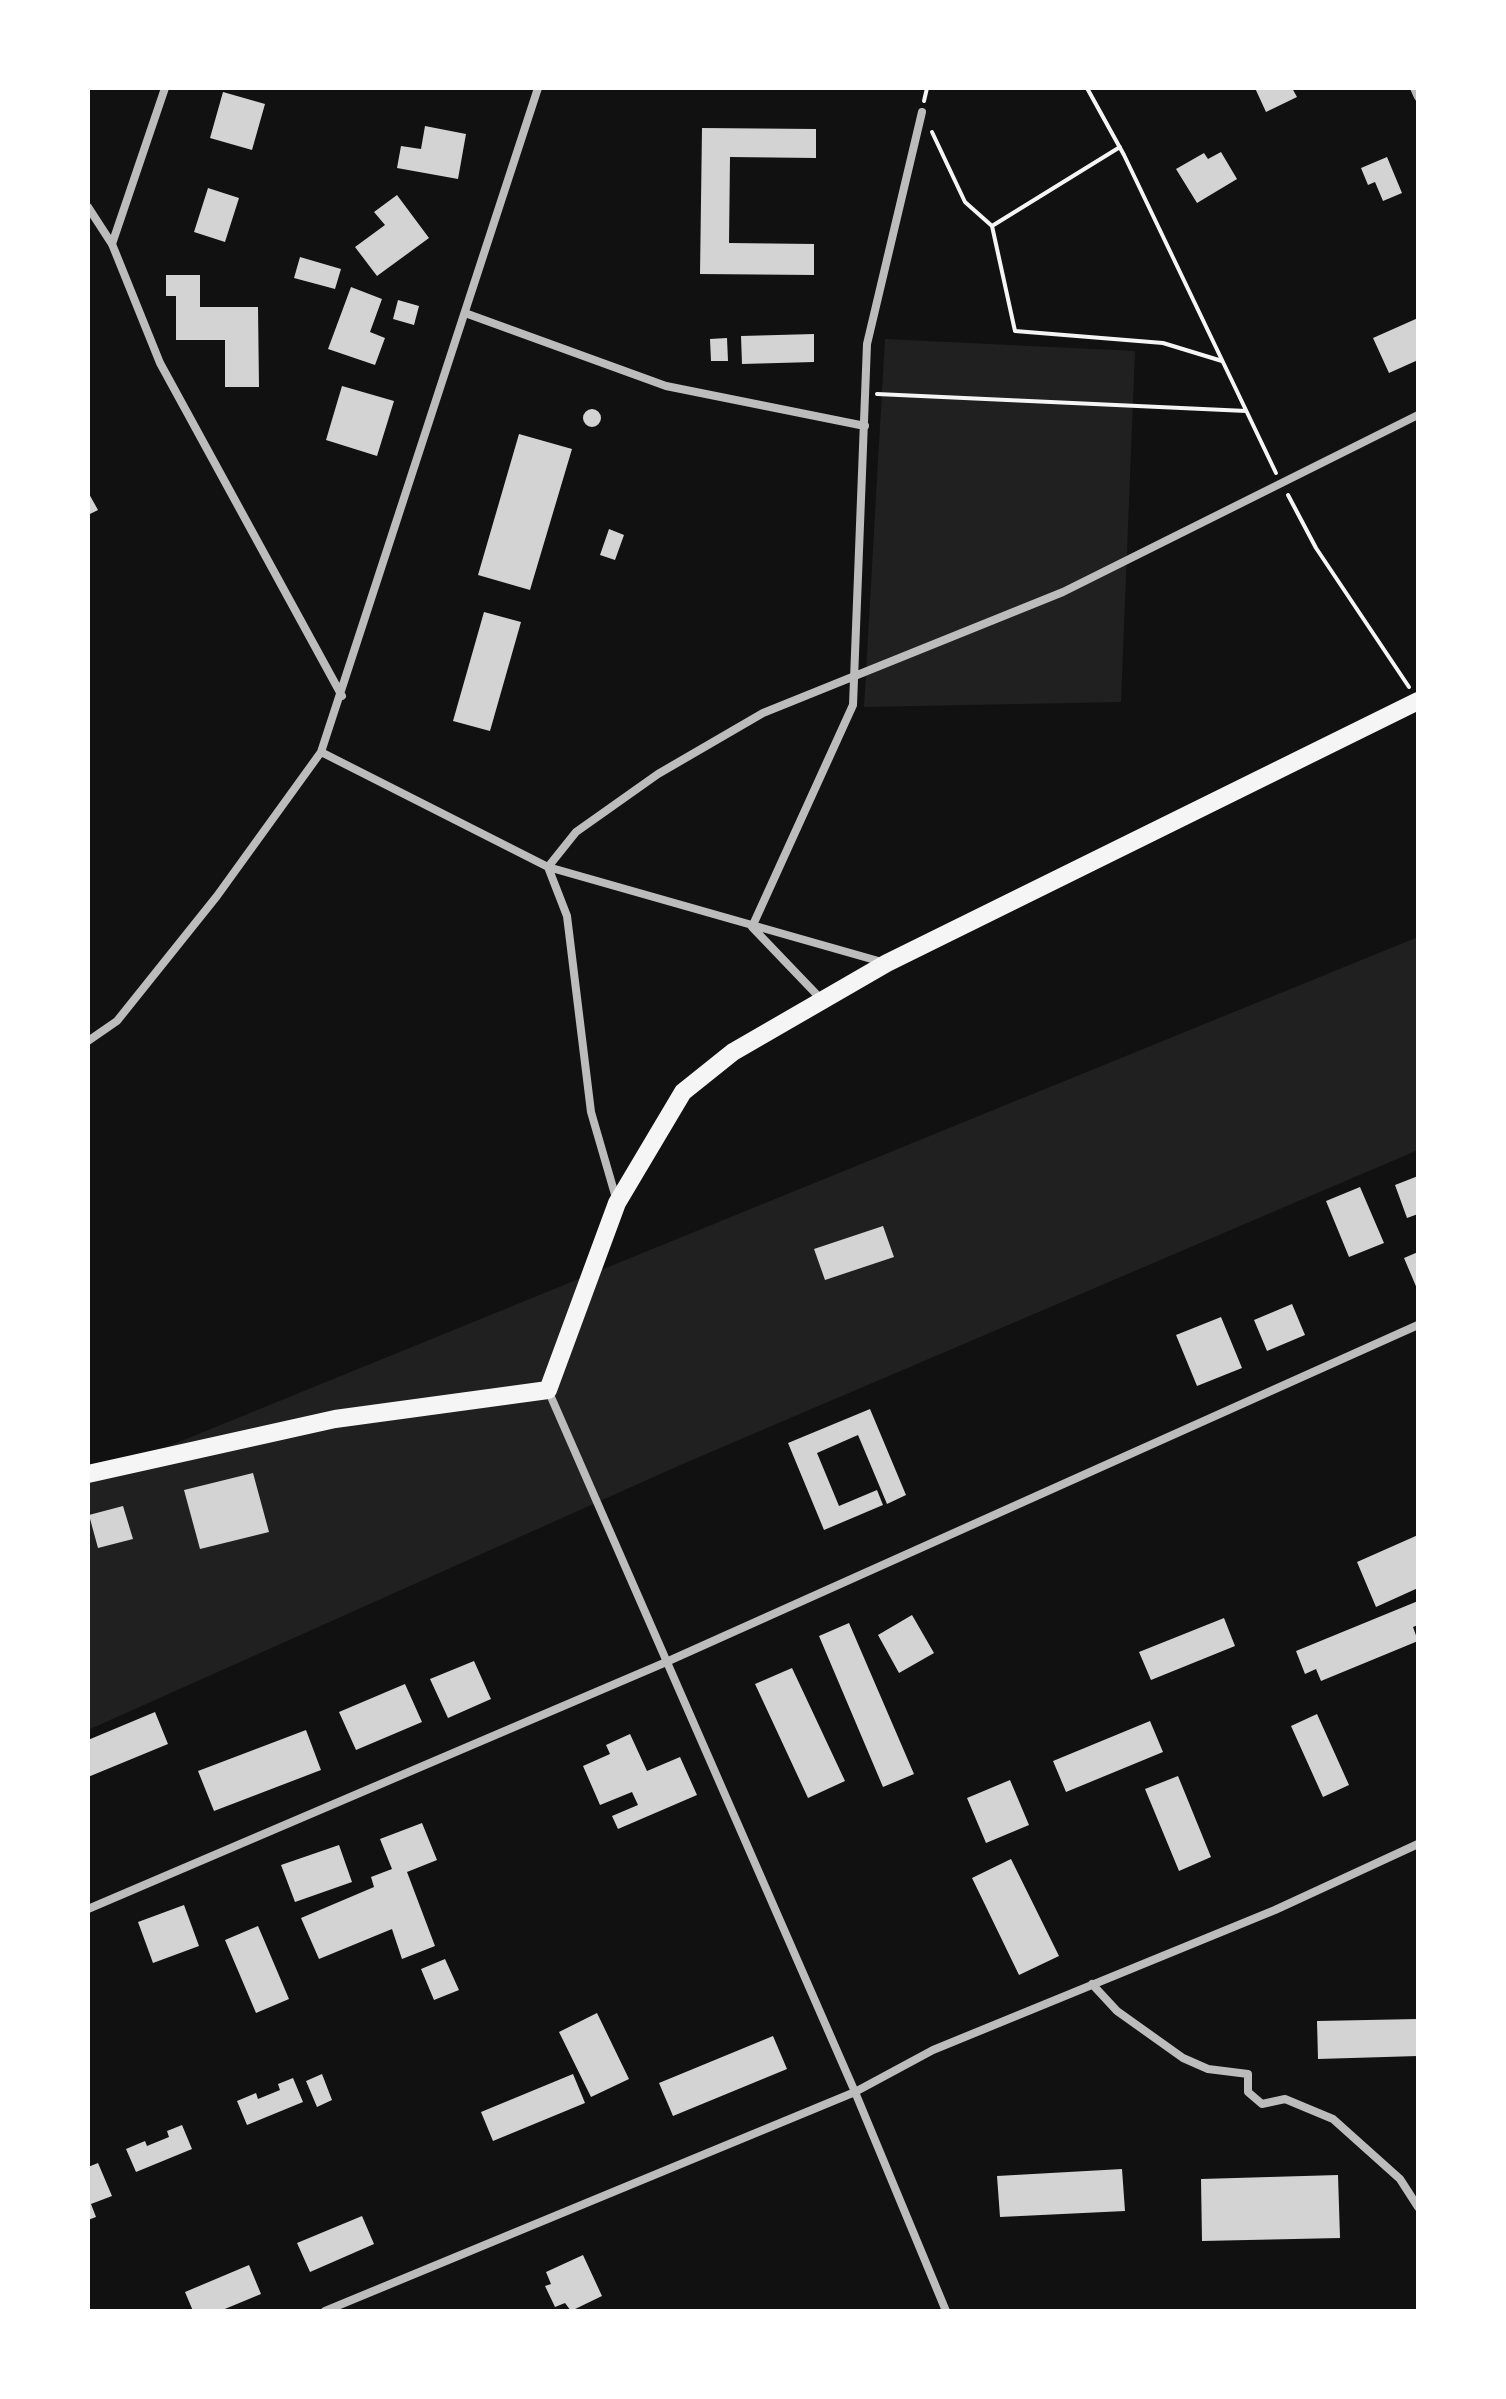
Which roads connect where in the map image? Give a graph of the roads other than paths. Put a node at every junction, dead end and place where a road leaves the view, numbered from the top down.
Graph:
1 (165, 88) edge
2 (538, 88) edge
3 (1414, 88) edge
4 (1418, 97) edge
5 (922, 112) road end
6 (88, 207) edge
7 (112, 244) junction
8 (465, 313) junction
9 (1418, 415) edge
10 (865, 426) junction
11 (854, 678) junction
12 (342, 696) junction
13 (1418, 701) edge
14 (321, 752) junction
15 (548, 867) junction
16 (752, 927) junction
17 (887, 963) junction
18 (821, 999) junction
19 (88, 1041) edge
20 (617, 1203) junction
21 (1418, 1325) edge
22 (548, 1390) junction
23 (88, 1474) edge
24 (664, 1663) junction
25 (1418, 1844) edge
26 (88, 1909) edge
27 (1092, 1984) junction
28 (855, 2092) junction
29 (1418, 2207) edge
30 (325, 2311) edge
31 (946, 2311) edge

1 - 7 street
2 - 8 street
3 - 4 street
5 - 10 street
6 - 7 street
7 - 12 street
8 - 10 street
8 - 12 street
9 - 11 street
10 - 11 street
11 - 15 street
11 - 16 street
12 - 14 street
13 - 17 main road
14 - 15 street
14 - 19 street
15 - 16 street
15 - 20 street
16 - 17 street
16 - 18 street
17 - 18 main road
18 - 20 main road
20 - 22 main road
21 - 24 street
22 - 23 main road
22 - 24 street
24 - 26 street
24 - 28 street
25 - 27 street
27 - 28 street
27 - 29 street
28 - 30 street
28 - 31 street

